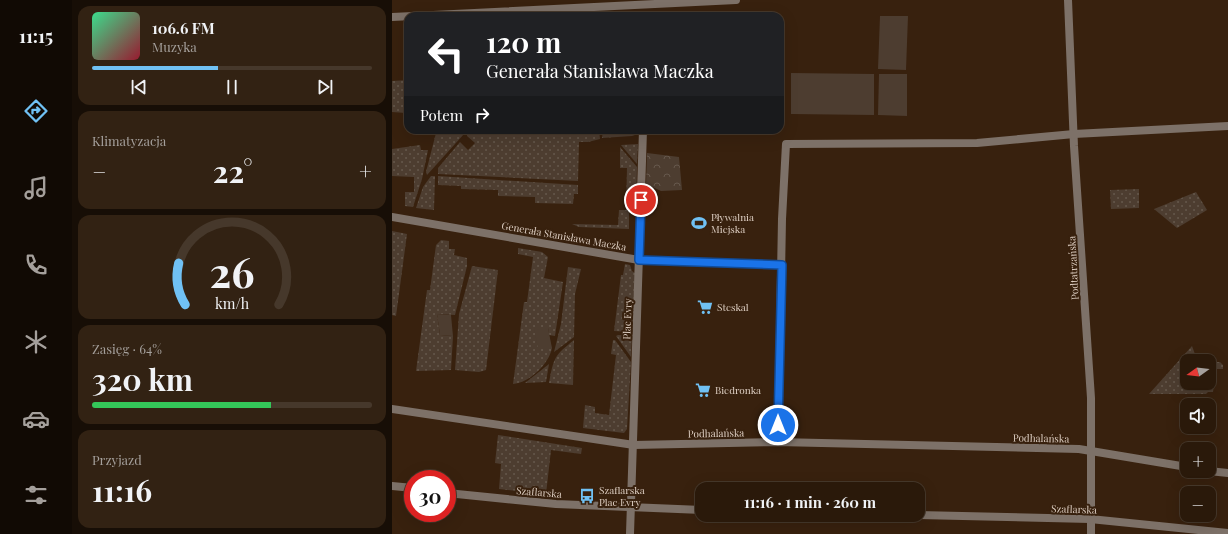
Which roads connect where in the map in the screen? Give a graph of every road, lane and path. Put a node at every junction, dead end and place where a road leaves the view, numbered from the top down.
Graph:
1 (736, 0) edge
2 (1068, 0) edge
3 (493, 12) edge
4 (404, 16) edge
5 (392, 17) edge
6 (1228, 126) edge
7 (642, 134) edge
8 (1074, 134) junction
9 (392, 217) edge
10 (639, 260) junction
11 (782, 265) junction
12 (392, 409) edge
13 (778, 442) junction
14 (634, 445) junction
15 (1092, 451) junction
16 (1180, 466) edge
17 (1216, 472) edge
18 (1228, 474) edge
19 (392, 486) edge
20 (404, 487) edge
21 (456, 494) edge
22 (631, 508) junction
23 (695, 510) edge
24 (925, 515) edge
25 (1090, 519) junction
26 (1228, 533) edge
27 (630, 534) edge
28 (1091, 534) edge

1 - 3 street
2 - 8 street, Podtatrzańska
4 - 5 street
6 - 8 street
7 - 10 street, Plac Evry
8 - 11 street
8 - 15 street, Podtatrzańska
9 - 10 street, Generała Stanisława Maczka
10 - 11 street, Generała Stanisława Maczka
10 - 14 street, Plac Evry
11 - 13 street
12 - 14 street, Podhalańska
13 - 14 street, Podhalańska
13 - 15 street, Podhalańska
14 - 22 street, Plac Evry
15 - 16 street, Podhalańska
15 - 25 street, Podtatrzańska
17 - 18 street
19 - 20 street
21 - 22 street, Szaflarska
22 - 23 street, Szaflarska
22 - 27 street, Plac Evry
24 - 25 street, Szaflarska
25 - 26 street, Szaflarska
25 - 28 street, Podtatrzańska

